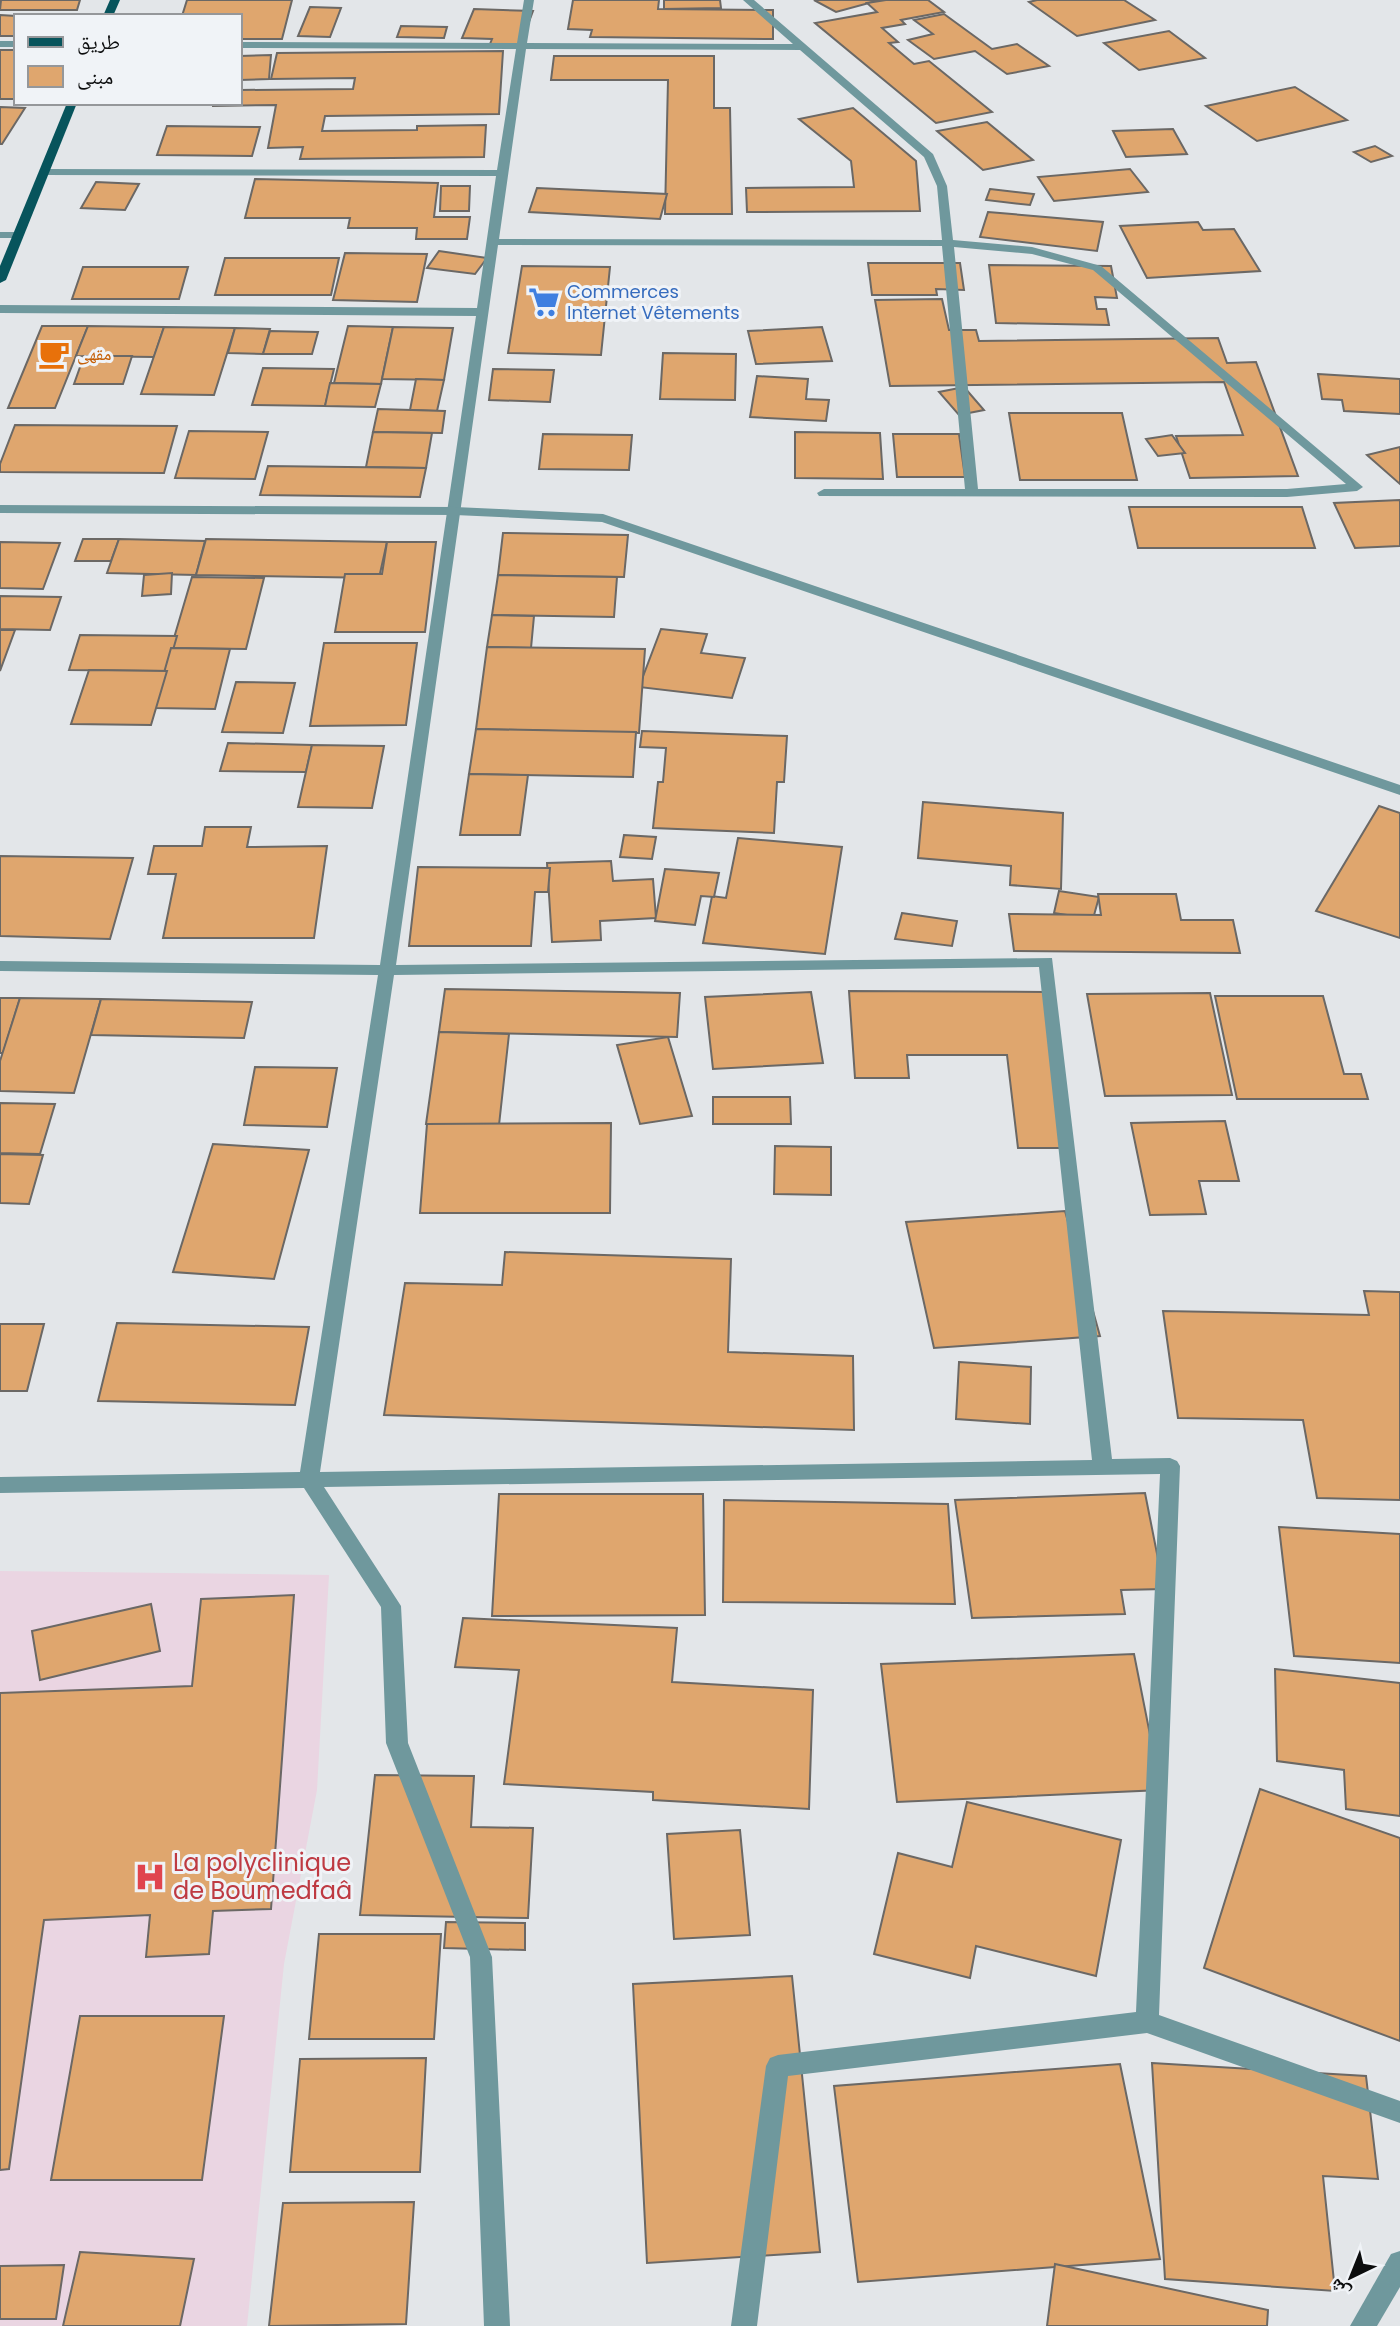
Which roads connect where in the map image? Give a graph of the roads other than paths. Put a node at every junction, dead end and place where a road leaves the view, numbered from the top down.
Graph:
1 (529, 0) edge
2 (748, 0) edge
3 (242, 45) edge
4 (522, 46) junction
5 (802, 47) junction
6 (71, 105) edge
7 (44, 172) junction
8 (502, 173) junction
9 (0, 235) edge
10 (18, 235) junction
11 (491, 242) junction
12 (947, 243) junction
13 (0, 280) edge
14 (0, 309) edge
15 (482, 312) junction
16 (824, 493) dead end
17 (972, 493) junction
18 (0, 509) edge
19 (455, 512) junction
20 (1400, 790) edge
21 (0, 967) edge
22 (388, 970) junction
23 (1102, 1468) junction
24 (309, 1480) junction
25 (0, 1485) edge
26 (1147, 2022) junction
27 (1400, 2112) edge
28 (1400, 2263) edge
29 (497, 2326) edge
30 (744, 2326) edge
31 (1363, 2326) edge

1 - 4 street
2 - 5 street
3 - 4 street
4 - 5 street
4 - 8 street
5 - 12 street
6 - 7 main road
7 - 8 street
7 - 10 main road
8 - 11 street
9 - 10 street
10 - 13 main road
11 - 12 street
11 - 15 street
12 - 17 street
12 - 17 street
14 - 15 street
15 - 19 street
16 - 17 street
18 - 19 street
19 - 20 street
19 - 22 street
21 - 22 street
22 - 23 street
22 - 24 street
23 - 24 street
23 - 26 street
24 - 25 street
24 - 29 street
26 - 27 street
26 - 30 street
28 - 31 street

